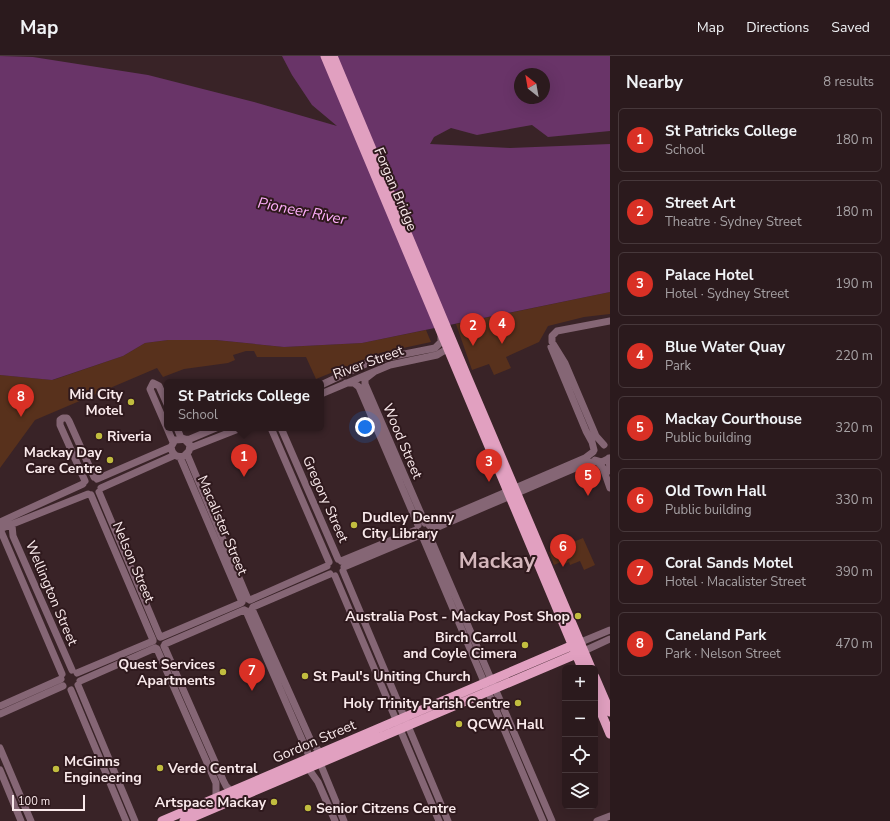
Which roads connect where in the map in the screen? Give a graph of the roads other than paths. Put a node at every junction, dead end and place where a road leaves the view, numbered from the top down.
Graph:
1 (325, 56) edge
2 (333, 56) edge
3 (610, 321) edge
4 (447, 333) junction
5 (447, 349) junction
6 (560, 361) junction
7 (359, 367) junction
8 (374, 371) junction
9 (463, 378) junction
10 (346, 383) junction
11 (324, 384) edge
12 (324, 393) edge
13 (164, 397) edge
14 (164, 414) edge
15 (379, 425) junction
16 (168, 431) edge
17 (179, 431) edge
18 (209, 431) edge
19 (234, 431) edge
20 (274, 431) edge
21 (282, 431) edge
22 (183, 439) junction
23 (172, 445) junction
24 (608, 447) edge
25 (189, 451) junction
26 (593, 451) junction
27 (177, 456) junction
28 (610, 458) edge
29 (598, 462) junction
30 (610, 470) edge
31 (96, 478) junction
32 (84, 482) junction
33 (610, 488) edge
34 (100, 490) junction
35 (512, 492) junction
36 (89, 495) junction
37 (0, 522) edge
38 (12, 525) junction
39 (0, 530) edge
40 (424, 530) junction
41 (341, 565) junction
42 (330, 569) junction
43 (247, 605) junction
44 (610, 630) edge
45 (610, 639) edge
46 (159, 643) junction
47 (578, 648) junction
48 (581, 665) edge
49 (589, 665) edge
50 (75, 672) junction
51 (62, 680) junction
52 (79, 683) junction
53 (598, 683) edge
54 (490, 686) junction
55 (70, 690) junction
56 (596, 701) edge
57 (0, 706) edge
58 (610, 712) edge
59 (0, 714) edge
60 (402, 724) junction
61 (610, 734) edge
62 (308, 743) junction
63 (0, 748) edge
64 (345, 752) junction
65 (321, 754) junction
66 (310, 758) junction
67 (320, 763) junction
68 (308, 768) junction
69 (0, 770) edge
70 (278, 772) junction
71 (326, 778) junction
72 (220, 782) junction
73 (318, 782) junction
74 (232, 792) junction
75 (216, 798) junction
76 (440, 801) junction
77 (432, 804) junction
78 (610, 816) edge
79 (21, 821) edge
80 (31, 821) edge
81 (126, 821) edge
82 (135, 821) edge
83 (162, 821) edge
84 (184, 821) edge
85 (335, 821) edge
86 (344, 821) edge
87 (439, 821) edge
88 (448, 821) edge
89 (544, 821) edge
90 (552, 821) edge
91 (597, 821) edge

1 - 4 main road, Forgan Bridge
2 - 4 main road, Forgan Bridge
3 - 6 street
4 - 5 main road
4 - 7 street, River Street
4 - 9 main road
5 - 8 street, River Street
5 - 9 main road
6 - 24 street
6 - 26 street
7 - 8 street
7 - 11 street, River Street
8 - 10 street, River Street
8 - 15 street, Wood Street
9 - 35 main road
10 - 12 street, River Street
10 - 15 street, Wood Street
13 - 14 street
15 - 40 street, Wood Street
16 - 23 street
17 - 22 street
18 - 22 street
19 - 25 street
20 - 42 street, Gregory Street
21 - 41 street, Gregory Street
22 - 23 street
22 - 25 street, Macalister Street
23 - 27 street, Macalister Street
23 - 31 street
24 - 26 street
25 - 27 street
25 - 43 street, Macalister Street
26 - 29 street
26 - 35 street
27 - 34 street
27 - 43 street, Macalister Street
28 - 29 street
28 - 30 street
29 - 33 street
29 - 35 street
31 - 32 street
31 - 32 street
31 - 34 street, Nelson Street
32 - 36 street, Nelson Street
32 - 37 street
34 - 36 street
34 - 46 street, Nelson Street
35 - 40 street
35 - 47 main road
36 - 38 street
36 - 46 street, Nelson Street
38 - 39 street
38 - 50 street, Wellington Street
39 - 51 street, Wellington Street
40 - 41 street
40 - 54 street, Wood Street
41 - 42 street
41 - 42 street
41 - 60 street, Gregory Street
42 - 43 street
42 - 60 street, Gregory Street
43 - 46 street
43 - 62 street, Macalister Street
44 - 47 street, Gordon Street
45 - 47 street, Gordon Street
46 - 50 street
46 - 52 street
46 - 72 street, Nelson Street
47 - 48 main road
47 - 49 main road
47 - 54 main road, Gordon Street
50 - 51 street
50 - 52 street, Wellington Street
51 - 55 street
51 - 57 street
51 - 59 street
52 - 55 street
52 - 82 street
53 - 58 main road
54 - 60 main road, Gordon Street
54 - 89 street, Wood Street
54 - 90 street, Wood Street
55 - 81 street
56 - 61 main road
60 - 64 main road, Gordon Street
60 - 65 main road, Gordon Street
60 - 76 street, Gregory Street
60 - 77 street, Gregory Street
62 - 65 street, Macalister Street
62 - 66 street, Macalister Street
63 - 80 street
64 - 66 main road
64 - 67 main road, Gordon Street
65 - 66 main road, Gordon Street
66 - 70 main road, Gordon Street
67 - 68 main road, Gordon Street
67 - 70 main road
67 - 71 street
68 - 73 street
68 - 84 main road, Gordon Street
69 - 79 street
70 - 74 main road, Gordon Street
71 - 73 street
71 - 86 street
72 - 74 street, Nelson Street
72 - 75 street, Nelson Street
73 - 85 street
74 - 75 main road, Gordon Street
75 - 83 main road, Gordon Street
76 - 77 street
76 - 88 street, Gregory Street
77 - 87 street, Gregory Street
78 - 91 street

